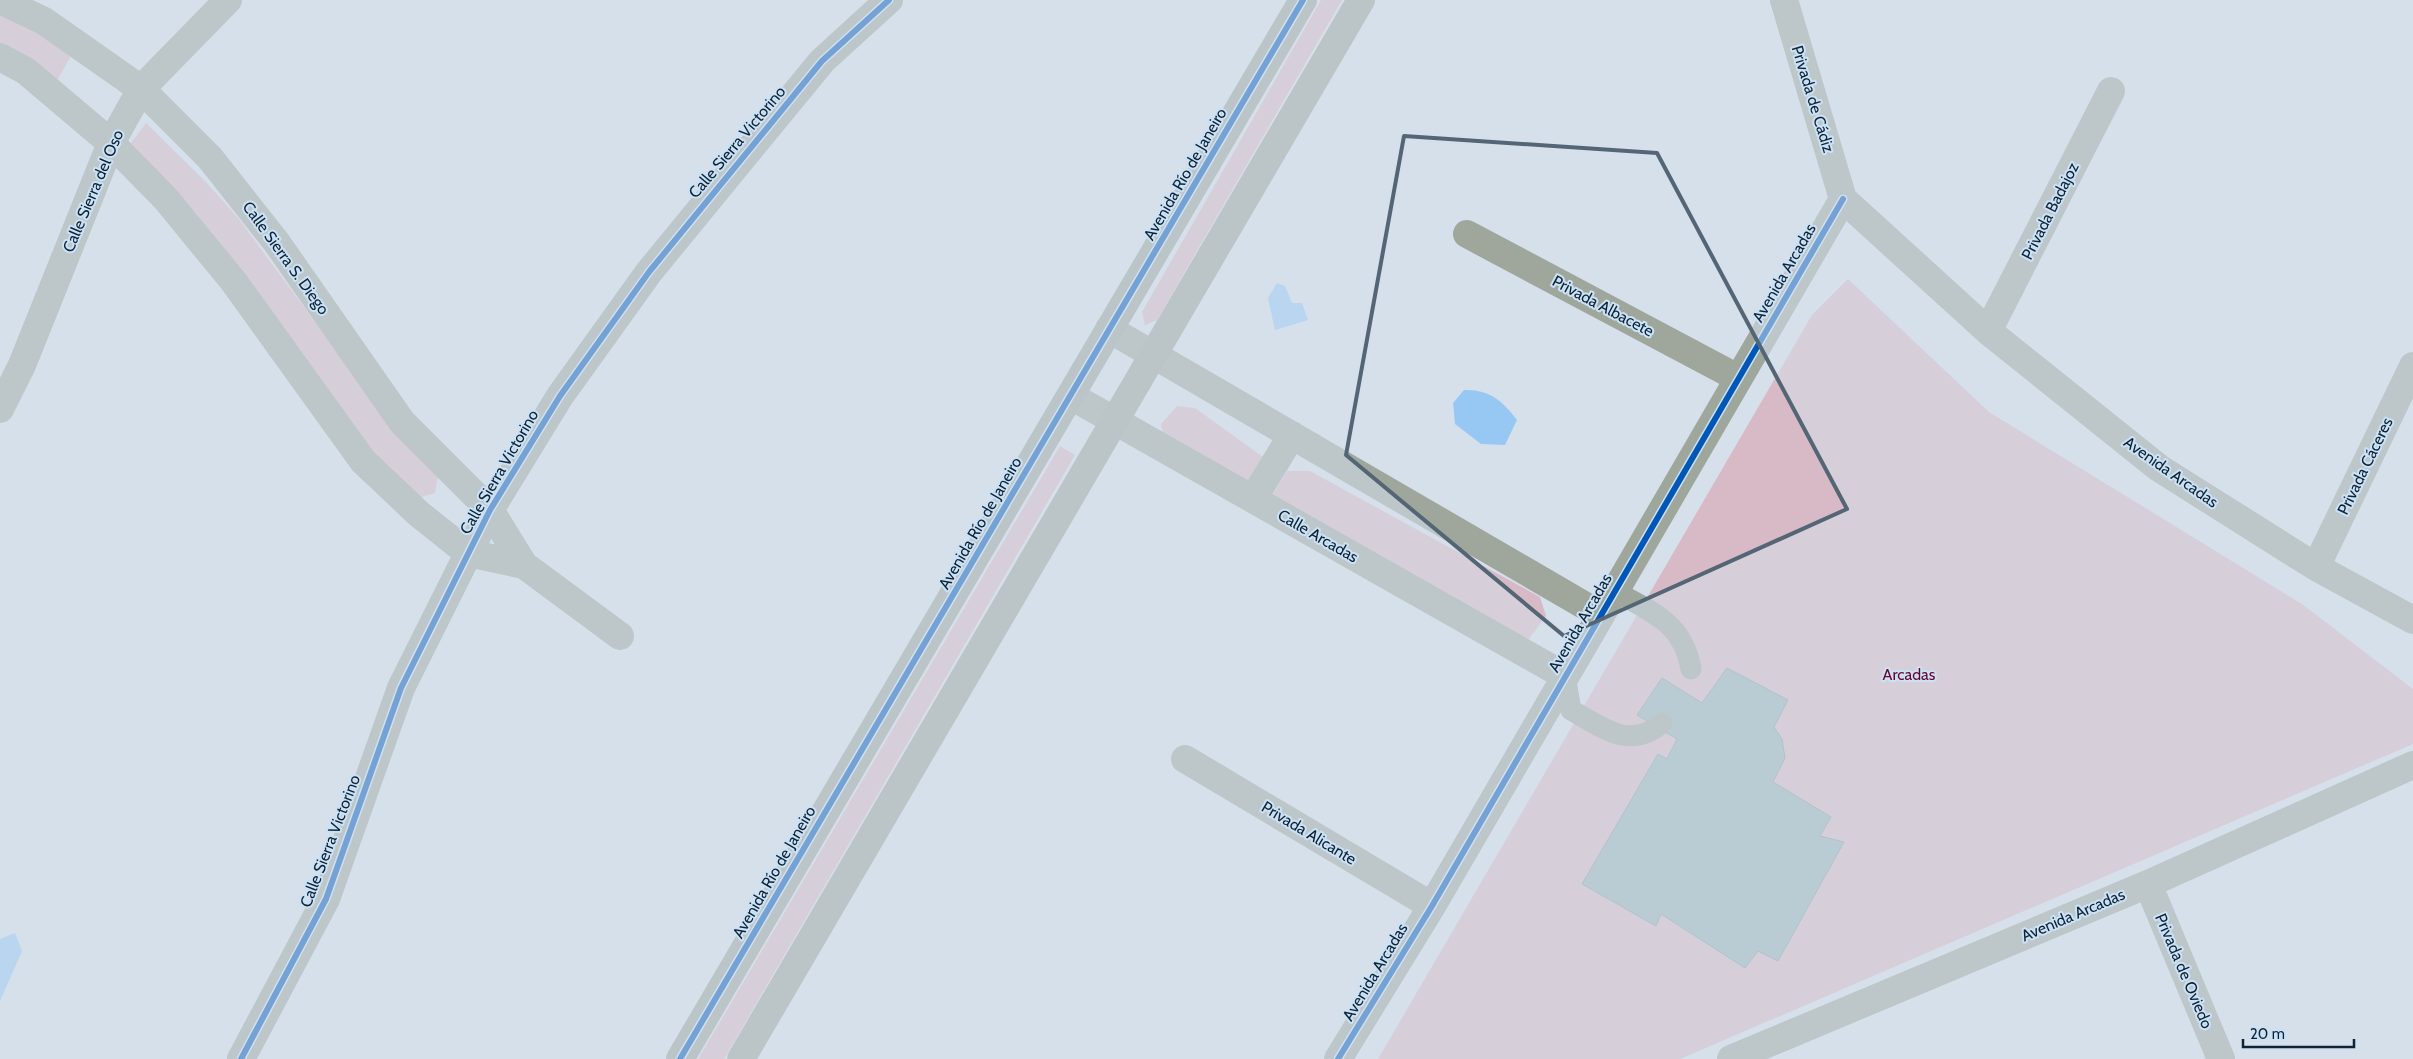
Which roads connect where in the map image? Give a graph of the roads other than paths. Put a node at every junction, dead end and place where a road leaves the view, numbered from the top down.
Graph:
1 (0, 0) edge
2 (228, 0) edge
3 (889, 0) edge
4 (1302, 0) edge
5 (1362, 0) edge
6 (1784, 0) edge
7 (0, 57) edge
8 (141, 88) junction
9 (2111, 90) dead end
10 (111, 143) junction
11 (1843, 199) junction
12 (1467, 234) dead end
13 (1109, 330) junction
14 (1988, 331) junction
15 (1154, 355) junction
16 (2413, 366) edge
17 (1738, 378) junction
18 (1071, 396) junction
19 (0, 410) edge
20 (1115, 421) junction
21 (1292, 435) junction
22 (1253, 499) junction
23 (490, 510) junction
24 (468, 553) junction
25 (524, 565) junction
26 (2316, 567) junction
27 (1615, 590) junction
28 (1601, 615) junction
29 (2413, 620) edge
30 (620, 636) dead end
31 (1691, 669) dead end
32 (1565, 676) junction
33 (1662, 723) dead end
34 (1185, 759) dead end
35 (2413, 765) edge
36 (2148, 884) junction
37 (1432, 906) junction
38 (1748, 1056) edge
39 (241, 1059) edge
40 (680, 1059) edge
41 (741, 1059) edge
42 (1338, 1059) edge
43 (2221, 1059) edge

1 - 8 street, Calle Sierra S. Diego
2 - 8 street, Calle Sierra del Oso
3 - 23 street, Calle Sierra Victorino
4 - 13 street, Avenida Río de Janeiro
5 - 15 street
6 - 11 street, Privada de Cádiz
7 - 10 street, Calle Sierra S. Diego
8 - 10 street, Calle Sierra del Oso
8 - 23 street, Calle Sierra S. Diego
9 - 14 street, Privada Badajoz
10 - 19 street, Calle Sierra del Oso
10 - 24 street, Calle Sierra S. Diego
11 - 14 street, Avenida Arcadas
11 - 17 street, Avenida Arcadas
12 - 17 street, Privada Albacete
13 - 15 street
13 - 18 street, Avenida Río de Janeiro
14 - 26 street, Avenida Arcadas
15 - 20 street
15 - 21 street
16 - 26 street, Privada Cáceres
17 - 27 street, Avenida Arcadas
18 - 20 street, Calle Arcadas
18 - 40 street, Avenida Río de Janeiro
20 - 22 street, Calle Arcadas
20 - 41 street
21 - 22 street
21 - 28 street
22 - 32 street, Calle Arcadas
23 - 24 street, Calle Sierra Victorino
23 - 25 street, Calle Sierra S. Diego
24 - 25 street, Calle Sierra S. Diego
24 - 39 street, Calle Sierra Victorino
25 - 30 street, Calle Sierra S. Diego
26 - 29 street, Avenida Arcadas
27 - 28 street, Avenida Arcadas
27 - 31 lane
28 - 32 street, Avenida Arcadas
32 - 33 lane
32 - 37 street, Avenida Arcadas
34 - 37 street, Privada Alicante
35 - 36 street, Avenida Arcadas
36 - 38 street, Avenida Arcadas
36 - 43 street, Privada de Oviedo
37 - 42 street, Avenida Arcadas

